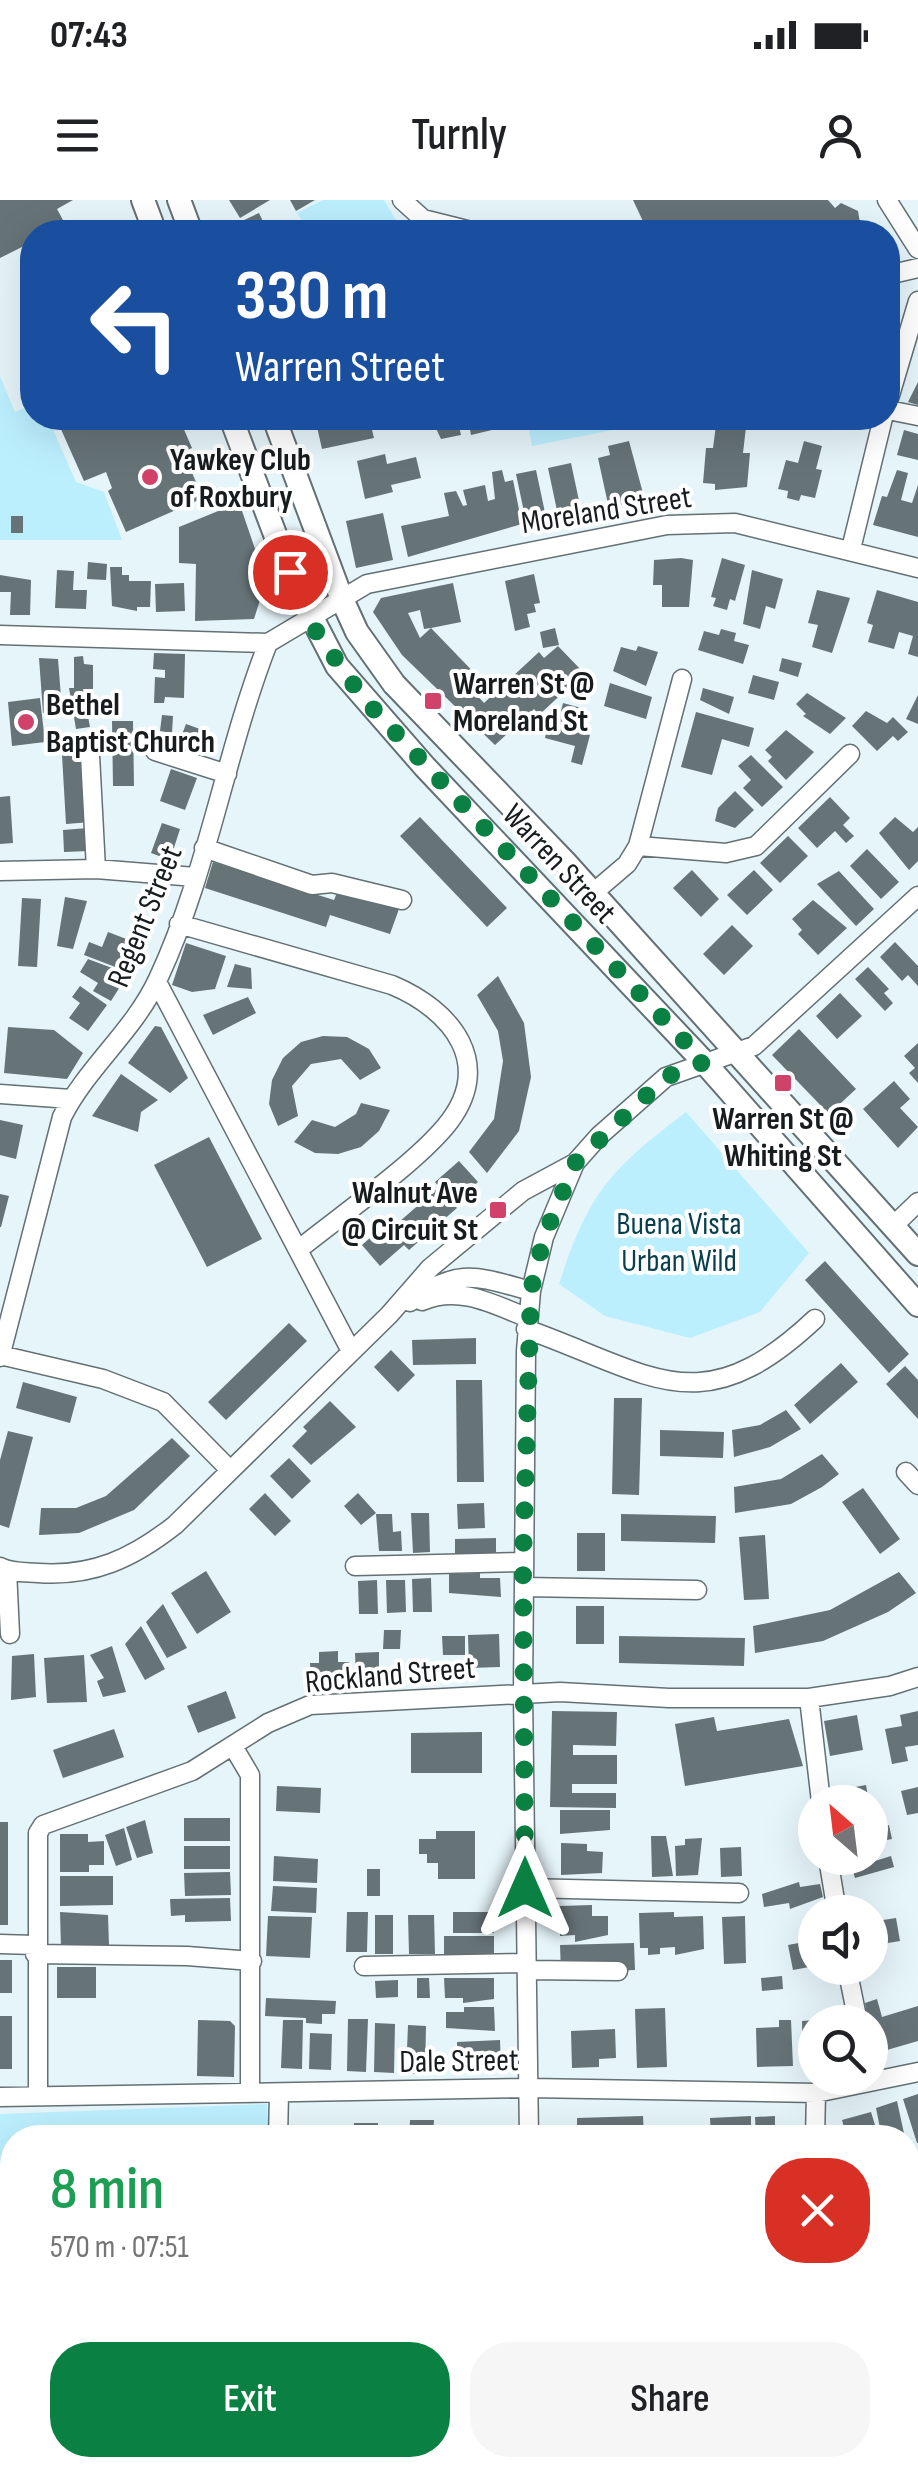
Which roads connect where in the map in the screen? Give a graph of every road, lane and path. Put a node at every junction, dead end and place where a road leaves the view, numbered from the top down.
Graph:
1 (402, 200) edge
2 (423, 220) edge
3 (900, 221) edge
4 (918, 249) edge
5 (918, 301) edge
6 (900, 362) edge
7 (236, 430) edge
8 (278, 430) edge
9 (880, 430) edge
10 (851, 549) junction
11 (918, 568) edge
12 (341, 597) junction
13 (310, 618) junction
14 (0, 634) edge
15 (268, 644) junction
16 (682, 679) dead end
17 (155, 752) dead end
18 (850, 754) dead end
19 (90, 755) dead end
20 (227, 774) junction
21 (638, 846) junction
22 (204, 848) junction
23 (96, 869) junction
24 (0, 871) edge
25 (195, 877) junction
26 (594, 894) junction
27 (918, 896) edge
28 (402, 900) dead end
29 (179, 924) junction
30 (157, 982) junction
31 (737, 1052) junction
32 (704, 1062) junction
33 (0, 1094) edge
34 (71, 1099) junction
35 (575, 1163) junction
36 (918, 1202) edge
37 (892, 1227) junction
38 (298, 1250) junction
39 (918, 1254) edge
40 (531, 1290) junction
41 (918, 1304) edge
42 (390, 1316) junction
43 (815, 1318) dead end
44 (527, 1323) junction
45 (351, 1351) junction
46 (0, 1356) edge
47 (230, 1470) junction
48 (523, 1562) junction
49 (354, 1566) dead end
50 (3, 1568) edge
51 (524, 1587) junction
52 (697, 1590) dead end
53 (10, 1634) dead end
54 (918, 1677) edge
55 (524, 1694) junction
56 (809, 1698) junction
57 (234, 1748) junction
58 (820, 1785) edge
59 (525, 1888) junction
60 (739, 1893) dead end
61 (0, 1944) edge
62 (35, 1949) junction
63 (252, 1962) junction
64 (364, 1966) dead end
65 (527, 1966) junction
66 (618, 1971) dead end
67 (918, 2072) edge
68 (888, 2078) edge
69 (530, 2088) junction
70 (250, 2093) junction
71 (278, 2093) junction
72 (798, 2093) edge
73 (816, 2095) edge
74 (0, 2096) edge
75 (38, 2096) junction
76 (278, 2125) edge
77 (529, 2125) edge
78 (815, 2125) edge

1 - 2 street
3 - 4 street
5 - 6 street
7 - 13 main road, Warren Street
8 - 12 main road, Warren Street
9 - 10 street
10 - 11 street, Moreland Street
10 - 12 street, Moreland Street
12 - 13 street, Moreland Street
12 - 26 main road, Warren Street
13 - 15 street
13 - 32 main road, Warren Street
14 - 15 street
15 - 20 street, Regent Street
16 - 21 street
17 - 20 street
18 - 21 street
19 - 23 street
20 - 22 street, Regent Street
21 - 26 street
22 - 25 street, Regent Street
22 - 28 street
23 - 24 street
23 - 25 street
25 - 29 street, Regent Street
26 - 31 main road, Warren Street
27 - 31 street
29 - 30 street, Regent Street
29 - 38 street
30 - 34 street, Regent Street
30 - 38 street
31 - 32 street
31 - 37 main road, Warren Street
32 - 35 street
32 - 41 main road, Warren Street
33 - 34 street
34 - 46 street, Regent Street
35 - 40 street
35 - 42 street
36 - 37 street
37 - 39 main road, Warren Street
38 - 45 street
40 - 42 street
40 - 44 street
42 - 44 street
42 - 45 street
43 - 44 street
44 - 48 street
45 - 47 street
46 - 47 street
47 - 50 street
48 - 49 street
48 - 51 street
50 - 53 street
51 - 52 street
51 - 55 street
54 - 56 street, Rockland Street
55 - 56 street, Rockland Street
55 - 57 street, Rockland Street
55 - 59 street
56 - 58 street
57 - 62 street, Rockland Street
57 - 63 street
59 - 60 street
59 - 65 street
61 - 62 street
62 - 63 street
62 - 75 street, Rockland Street
63 - 70 street
64 - 65 street
65 - 66 street
65 - 69 street
67 - 68 street, Dale Street
69 - 71 street, Dale Street
69 - 72 street, Dale Street
69 - 77 street
70 - 71 street, Dale Street
70 - 75 street, Dale Street
71 - 76 street
73 - 78 street
74 - 75 street, Dale Street

